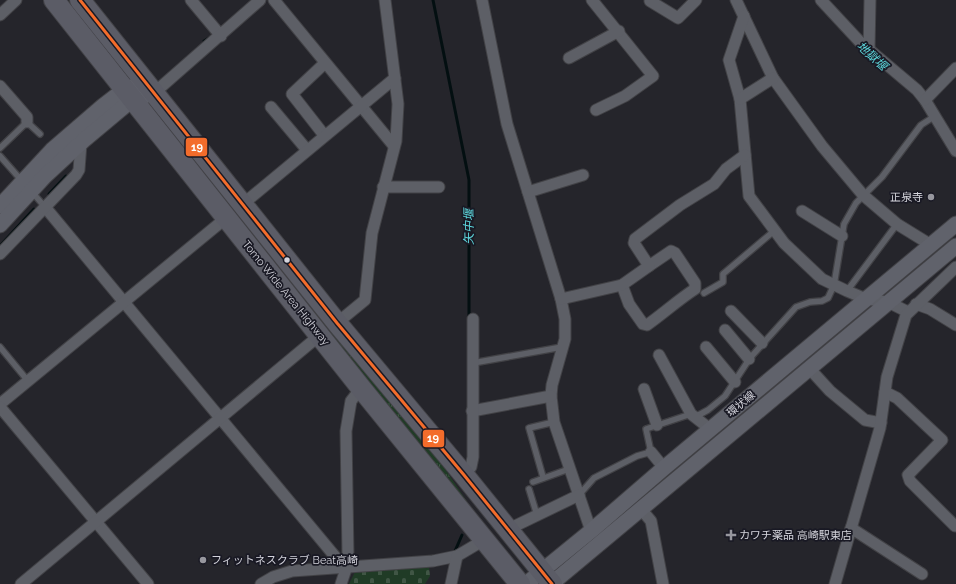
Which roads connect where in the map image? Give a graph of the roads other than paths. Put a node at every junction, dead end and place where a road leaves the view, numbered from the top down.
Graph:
1 (16, 0) edge
2 (54, 0) edge
3 (80, 0) edge
4 (191, 0) edge
5 (260, 0) edge
6 (274, 0) edge
7 (385, 0) edge
8 (482, 0) edge
9 (592, 0) edge
10 (736, 0) edge
11 (821, 0) edge
12 (870, 0) edge
13 (650, 1) dead end
14 (689, 2) edge
15 (0, 15) edge
16 (744, 16) junction
17 (619, 31) junction
18 (221, 36) junction
19 (869, 50) junction
20 (569, 58) dead end
21 (325, 63) junction
22 (956, 68) edge
23 (394, 78) junction
24 (773, 78) junction
25 (0, 86) edge
26 (150, 88) junction
27 (129, 94) junction
28 (740, 99) junction
29 (925, 100) junction
30 (360, 106) junction
31 (271, 107) dead end
32 (596, 110) dead end
33 (935, 116) junction
34 (27, 122) junction
35 (40, 134) dead end
36 (324, 135) junction
37 (84, 140) junction
38 (394, 146) junction
39 (0, 148) edge
40 (307, 150) junction
41 (956, 151) edge
42 (745, 155) junction
43 (0, 156) edge
44 (583, 175) dead end
45 (26, 186) junction
46 (383, 187) junction
47 (439, 187) dead end
48 (528, 192) junction
49 (863, 195) junction
50 (243, 204) junction
51 (0, 206) edge
52 (45, 207) junction
53 (802, 211) dead end
54 (226, 218) junction
55 (897, 224) junction
56 (956, 224) edge
57 (0, 225) edge
58 (774, 231) junction
59 (842, 236) junction
60 (931, 245) junction
61 (956, 246) edge
62 (0, 254) edge
63 (649, 266) junction
64 (956, 267) edge
65 (622, 285) junction
66 (834, 285) junction
67 (847, 291) junction
68 (704, 293) dead end
69 (561, 299) junction
70 (866, 299) junction
71 (888, 302) junction
72 (124, 304) junction
73 (912, 308) junction
74 (732, 311) dead end
75 (472, 320) dead end
76 (337, 323) junction
77 (956, 325) edge
78 (725, 330) dead end
79 (320, 335) junction
80 (762, 343) junction
81 (0, 347) edge
82 (562, 347) junction
83 (706, 347) dead end
84 (659, 355) dead end
85 (749, 359) junction
86 (473, 364) junction
87 (809, 368) junction
88 (28, 381) junction
89 (735, 382) junction
90 (361, 388) junction
91 (644, 389) dead end
92 (885, 392) junction
93 (551, 396) junction
94 (0, 406) edge
95 (472, 411) junction
96 (693, 416) junction
97 (221, 420) junction
98 (554, 422) junction
99 (881, 423) junction
100 (657, 425) junction
101 (710, 429) junction
102 (651, 452) junction
103 (664, 468) junction
104 (569, 469) junction
105 (464, 475) junction
106 (543, 477) junction
107 (533, 482) dead end
108 (529, 489) dead end
109 (579, 496) junction
110 (641, 509) junction
111 (538, 516) junction
112 (98, 522) junction
113 (955, 526) dead end
114 (852, 528) junction
115 (510, 531) junction
116 (591, 531) junction
117 (484, 540) junction
118 (457, 556) junction
119 (347, 566) junction
120 (922, 574) dead end
121 (549, 581) edge
122 (21, 584) edge
123 (148, 584) edge
124 (261, 584) edge
125 (341, 584) edge
126 (451, 584) edge
127 (520, 584) edge
128 (526, 584) edge
129 (663, 584) edge
130 (835, 584) edge

1 - 15 street
2 - 27 highway, Tomo Wide Area Highway
3 - 26 highway, Tomo Wide Area Highway
4 - 18 street
5 - 18 street
6 - 21 street
7 - 23 street
8 - 48 street
9 - 17 street
10 - 16 street
11 - 19 street
12 - 19 street
13 - 14 street
16 - 24 street
16 - 28 street
17 - 20 street
17 - 32 street
18 - 26 street
19 - 29 street
21 - 30 street
21 - 36 street
22 - 29 street
23 - 30 street
23 - 38 street
24 - 28 street
24 - 49 street
25 - 34 street
26 - 27 street
26 - 50 highway, Tomo Wide Area Highway
27 - 37 street
27 - 45 street
27 - 54 highway, Tomo Wide Area Highway
28 - 42 street
29 - 33 street
30 - 36 street
30 - 38 street
31 - 40 street
33 - 41 street
33 - 49 lane
34 - 35 lane
34 - 39 lane
36 - 40 street
37 - 45 street
37 - 52 street
38 - 46 street
40 - 50 street
42 - 58 street
42 - 63 street
43 - 45 lane
44 - 48 street
45 - 51 street
45 - 52 lane
45 - 57 street
46 - 47 street
46 - 76 street
48 - 69 street
49 - 55 street
49 - 59 lane
50 - 76 highway, Tomo Wide Area Highway
52 - 62 street
52 - 72 street
53 - 59 street
54 - 72 street
54 - 79 highway, Tomo Wide Area Highway
55 - 60 street
55 - 67 lane
56 - 60 street, 環状線
58 - 66 street
58 - 68 lane
59 - 66 lane
60 - 70 street, 環状線
61 - 71 street, 環状線
63 - 65 street
63 - 65 street
64 - 73 street
65 - 69 street
66 - 67 street
66 - 80 lane
67 - 70 street
69 - 82 street
70 - 71 street
70 - 101 street, 環状線
71 - 73 street
71 - 87 street, 環状線
72 - 88 street
72 - 97 street
73 - 77 street
73 - 92 street
74 - 80 street
75 - 86 street
76 - 105 highway, Tomo Wide Area Highway
78 - 85 street
79 - 90 highway, Tomo Wide Area Highway
79 - 97 street
80 - 85 lane
81 - 88 lane
82 - 86 lane
82 - 93 street
83 - 89 street
84 - 96 street
85 - 89 lane
86 - 95 street
87 - 99 street
87 - 110 street, 環状線
88 - 94 street
89 - 96 lane
90 - 117 highway, Tomo Wide Area Highway
90 - 119 street
91 - 100 street
92 - 99 street
92 - 113 street
93 - 95 street
93 - 98 street
94 - 112 street
95 - 105 street
96 - 100 lane
96 - 101 street
97 - 112 street
97 - 119 street
98 - 104 street
98 - 106 lane
99 - 114 street
100 - 102 lane
101 - 103 street, 環状線
102 - 103 street
102 - 109 lane
103 - 116 street, 環状線
104 - 106 lane
104 - 109 street
105 - 115 highway, Tomo Wide Area Highway
106 - 107 lane
108 - 111 lane
109 - 111 street
109 - 116 street
110 - 121 street, 環状線
110 - 129 street
111 - 115 street
112 - 122 street
112 - 123 street
114 - 120 street
114 - 130 street
115 - 121 highway, Tomo Wide Area Highway
116 - 121 street, 環状線
117 - 118 street
117 - 127 highway, Tomo Wide Area Highway
118 - 119 street
118 - 126 street
119 - 124 street
119 - 125 street
121 - 128 street, 環状線

